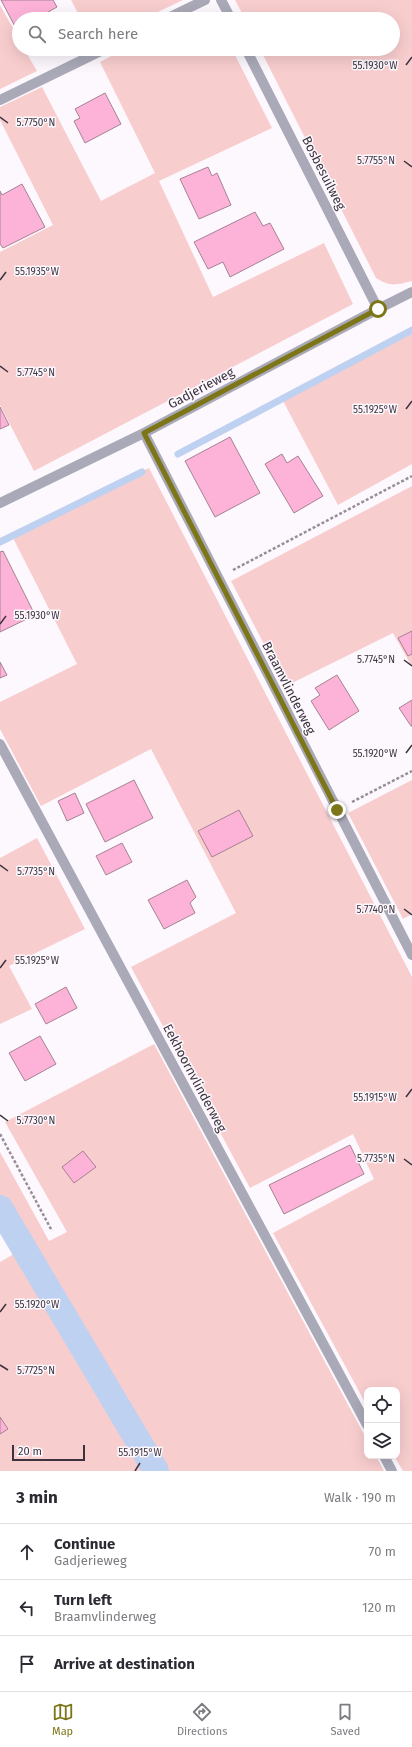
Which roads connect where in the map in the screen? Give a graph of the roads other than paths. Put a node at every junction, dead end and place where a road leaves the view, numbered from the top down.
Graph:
1 (206, 0) edge
2 (221, 0) edge
3 (181, 12) edge
4 (227, 12) edge
5 (91, 56) edge
6 (250, 56) edge
7 (0, 100) edge
8 (412, 292) edge
9 (378, 309) junction
10 (144, 433) junction
11 (0, 503) edge
12 (0, 744) edge
13 (412, 955) edge
14 (366, 1423) edge
15 (386, 1459) edge
16 (392, 1471) edge

1 - 3 street
2 - 4 street
5 - 7 street
6 - 9 street, Bosbesuilweg
8 - 9 street, Gadjerieweg
9 - 10 street, Gadjerieweg
10 - 11 street, Gadjerieweg
10 - 13 street, Braamvlinderweg
12 - 14 street, Eekhoornvlinderweg
15 - 16 street

